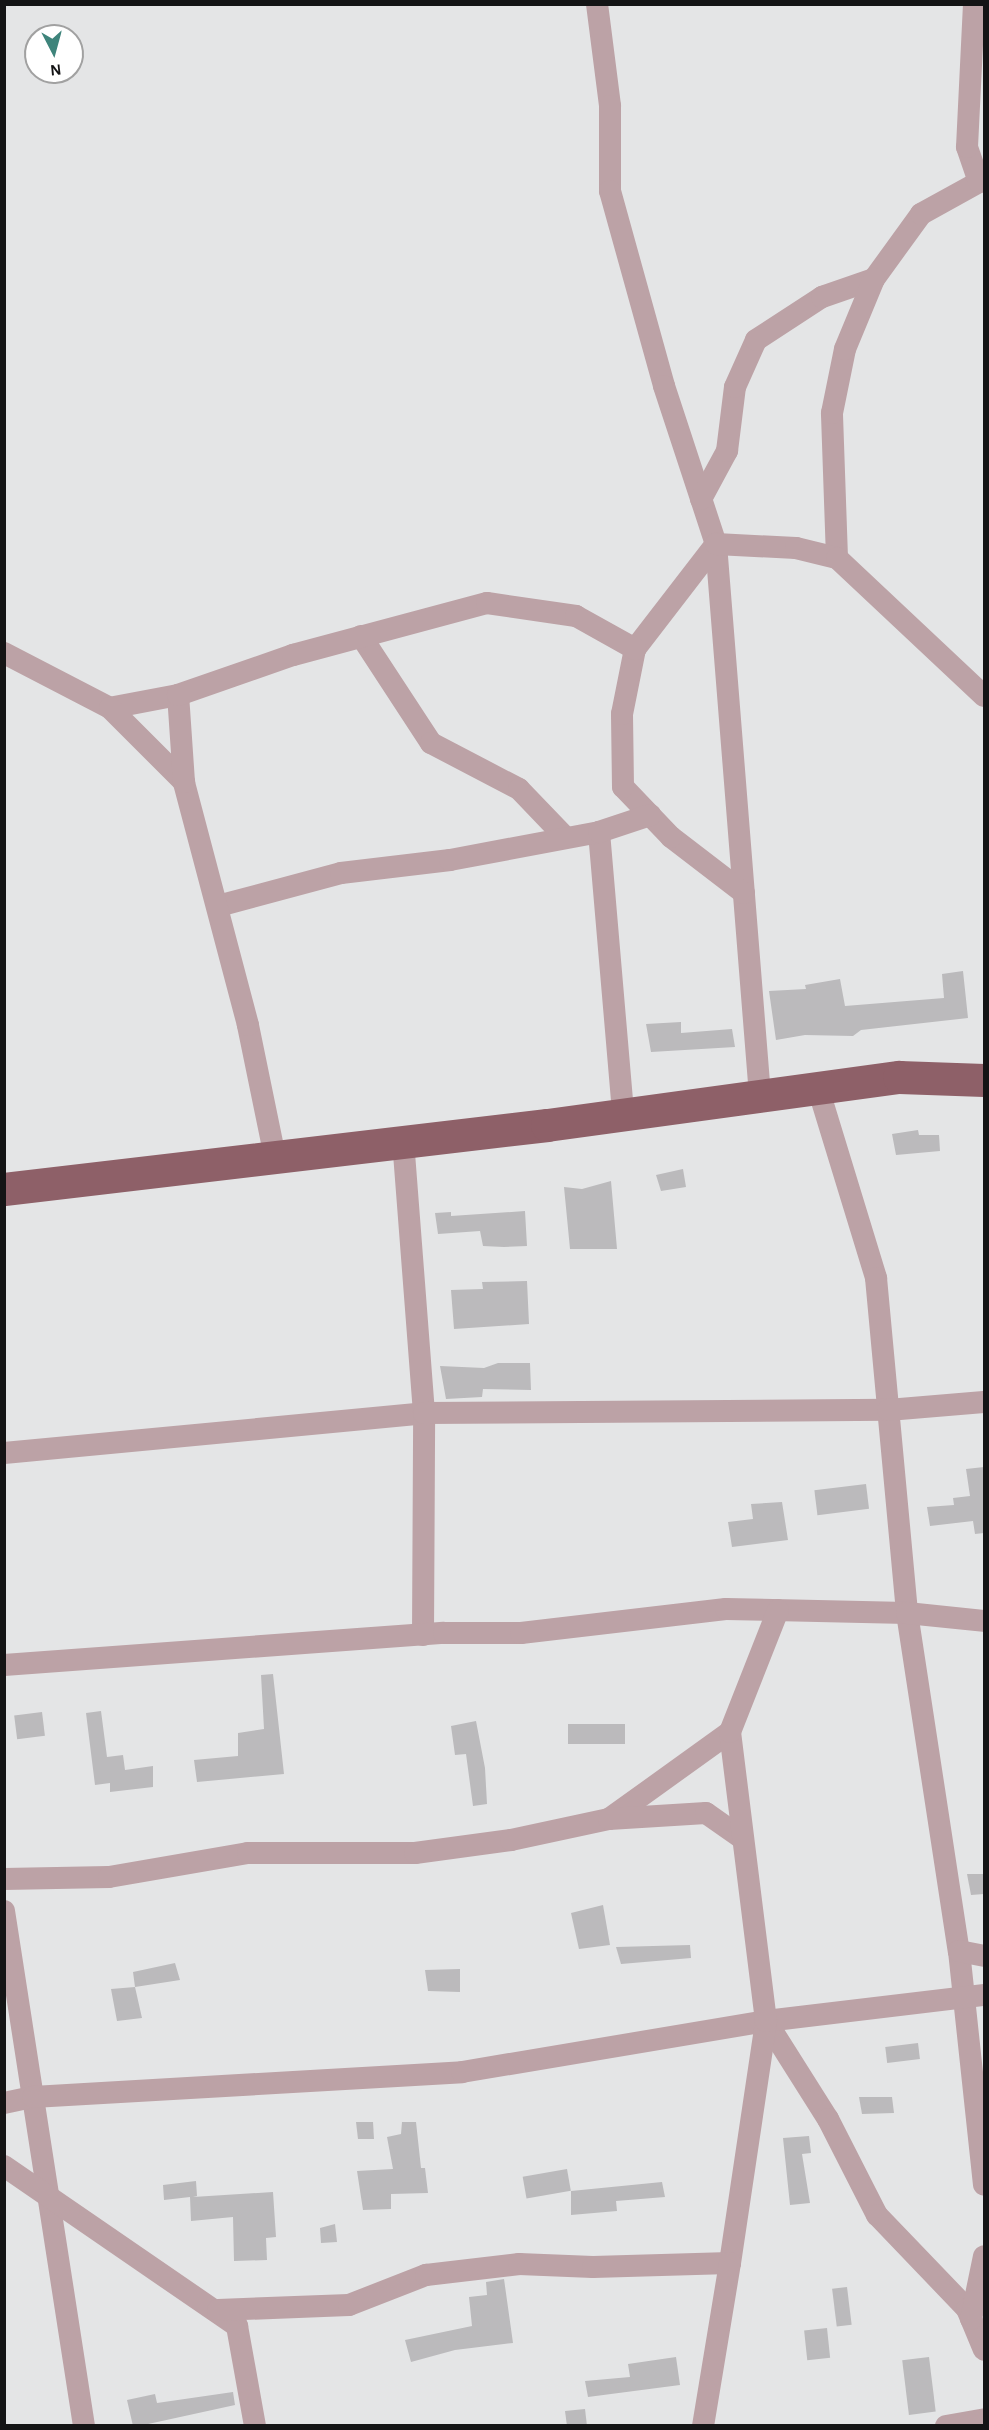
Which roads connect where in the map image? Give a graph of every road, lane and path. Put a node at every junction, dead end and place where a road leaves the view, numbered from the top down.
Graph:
1 (597, 4) edge
2 (972, 11) edge
3 (874, 279) junction
4 (701, 499) junction
5 (716, 544) junction
6 (837, 558) junction
7 (362, 636) junction
8 (635, 649) junction
9 (4, 653) edge
10 (178, 696) junction
11 (984, 696) edge
12 (110, 708) junction
13 (184, 782) junction
14 (650, 815) junction
15 (599, 832) junction
16 (565, 837) junction
17 (744, 893) junction
18 (218, 906) junction
19 (984, 1080) edge
20 (818, 1088) junction
21 (760, 1096) junction
22 (623, 1114) junction
23 (404, 1142) junction
24 (275, 1157) junction
25 (4, 1189) edge
26 (984, 1402) edge
27 (888, 1410) junction
28 (424, 1413) junction
29 (4, 1453) edge
30 (778, 1610) junction
31 (907, 1613) junction
32 (984, 1621) edge
33 (423, 1635) junction
34 (4, 1665) edge
35 (730, 1732) junction
36 (609, 1819) junction
37 (743, 1839) junction
38 (4, 1879) edge
39 (4, 1911) edge
40 (959, 1951) junction
41 (984, 1956) edge
42 (975, 1997) edge
43 (766, 2021) junction
44 (33, 2097) junction
45 (4, 2103) edge
46 (4, 2166) edge
47 (984, 2185) edge
48 (49, 2199) junction
49 (984, 2256) edge
50 (730, 2263) junction
51 (218, 2310) junction
52 (971, 2319) junction
53 (984, 2350) edge
54 (984, 2419) edge
55 (84, 2426) edge
56 (255, 2426) edge
57 (703, 2426) edge
58 (946, 2426) edge

1 - 4 street
2 - 3 street
3 - 4 street
3 - 6 street
4 - 5 street
5 - 6 street
5 - 8 street
5 - 17 street
6 - 11 street
7 - 8 street
7 - 10 street
7 - 16 street
8 - 14 street
9 - 12 street
10 - 12 street
10 - 13 street
12 - 13 street
13 - 18 street
14 - 15 street
14 - 17 street
15 - 16 street
15 - 22 street
16 - 18 street
17 - 21 street
18 - 24 street
19 - 20 highway
20 - 21 highway
20 - 27 street
21 - 22 highway
22 - 23 highway
23 - 24 highway
23 - 28 street
24 - 25 highway
26 - 27 street
27 - 28 street
27 - 31 street
28 - 29 street
28 - 33 street
30 - 31 street
30 - 33 street
30 - 35 street
31 - 32 street
31 - 40 street
33 - 34 street
35 - 36 street
35 - 37 street
36 - 37 street
36 - 38 street
37 - 43 street
39 - 44 street
40 - 41 street
40 - 42 street
42 - 43 street
42 - 47 street
43 - 44 street
43 - 50 street
43 - 52 street
44 - 45 street
44 - 48 street
46 - 48 street
48 - 51 street
48 - 55 street
49 - 52 street
50 - 51 street
50 - 57 street
51 - 56 street
52 - 53 street
54 - 58 street

